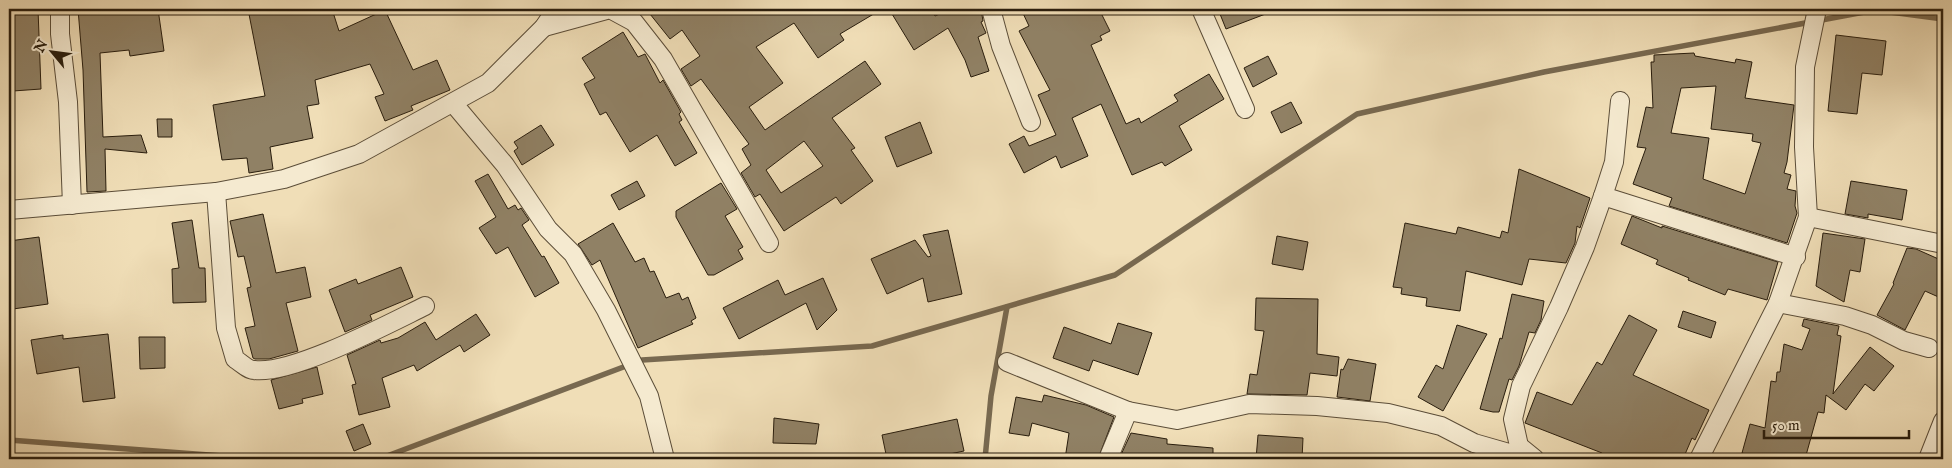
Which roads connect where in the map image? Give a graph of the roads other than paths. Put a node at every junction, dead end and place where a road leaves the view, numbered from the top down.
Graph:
1 (60, 9) edge
2 (556, 9) edge
3 (992, 9) edge
4 (1201, 9) edge
5 (1815, 17) edge
6 (544, 27) junction
7 (1620, 101) dead end
8 (453, 103) junction
9 (1245, 109) dead end
10 (1031, 122) dead end
11 (216, 192) junction
12 (1603, 196) junction
13 (72, 206) junction
14 (9, 210) edge
15 (1808, 217) junction
16 (769, 243) dead end
17 (1943, 244) edge
18 (1796, 257) junction
19 (1778, 303) junction
20 (425, 306) dead end
21 (1928, 348) dead end
22 (1007, 362) dead end
23 (1128, 411) junction
24 (1943, 421) edge
25 (665, 459) edge
26 (1108, 459) edge
27 (1530, 459) edge
28 (1535, 459) edge
29 (1699, 459) edge
30 (1928, 459) edge

1 - 13 street
2 - 6 street
3 - 10 street
4 - 9 street
5 - 15 street
6 - 8 street
6 - 16 street
7 - 12 street
8 - 11 street
8 - 25 street
11 - 13 street
11 - 20 street
12 - 18 street
12 - 28 street
13 - 14 street
15 - 17 street
15 - 18 street
18 - 19 street
19 - 21 street
19 - 29 street
22 - 23 street
23 - 26 street
23 - 27 street
24 - 30 street

